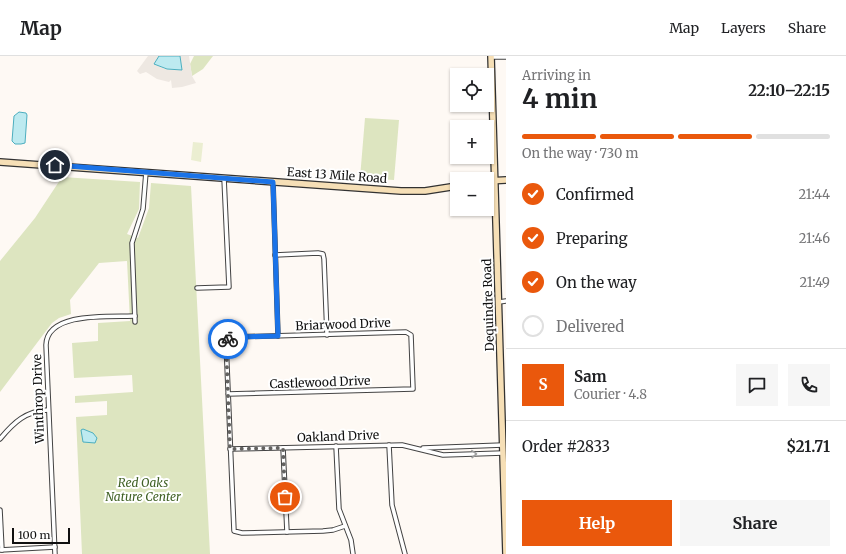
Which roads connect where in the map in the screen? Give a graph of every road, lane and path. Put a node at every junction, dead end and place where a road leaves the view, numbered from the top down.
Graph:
1 (491, 57) edge
2 (506, 57) edge
3 (0, 162) edge
4 (146, 172) junction
5 (494, 172) edge
6 (224, 178) junction
7 (494, 180) joint
8 (506, 180) edge
9 (273, 182) junction
10 (450, 187) edge
11 (275, 255) junction
12 (197, 288) dead end
13 (506, 301) edge
14 (499, 302) junction
15 (135, 316) junction
16 (135, 322) dead end
17 (327, 335) junction
18 (278, 336) junction
19 (413, 389) joint
20 (228, 394) junction
21 (48, 410) junction
22 (504, 418) edge
23 (0, 439) edge
24 (389, 445) junction
25 (503, 445) junction
26 (336, 446) junction
27 (454, 447) junction
28 (283, 448) junction
29 (422, 448) junction
30 (230, 449) junction
31 (503, 453) junction
32 (454, 455) junction
33 (0, 510) edge
34 (345, 526) junction
35 (287, 532) junction
36 (506, 536) edge
37 (55, 547) junction
38 (1, 550) edge
39 (55, 554) edge
40 (354, 554) edge
41 (406, 554) edge
42 (506, 554) edge

1 - 2 street
1 - 5 main road, Dequindre Road
3 - 4 main road, East 13 Mile Road
4 - 6 main road, East 13 Mile Road
4 - 15 street
6 - 9 main road, East 13 Mile Road
6 - 12 street
7 - 8 main road
7 - 14 main road, Dequindre Road
9 - 10 main road, East 13 Mile Road
9 - 11 street
11 - 17 street
11 - 18 street
13 - 14 street
14 - 22 main road, Dequindre Road
15 - 16 street
15 - 21 street, Winthrop Drive
17 - 18 street, Briarwood Drive
17 - 19 street, Briarwood Drive
18 - 20 street, Briarwood Drive
19 - 20 street, Castlewood Drive
20 - 30 street
21 - 23 street
21 - 37 street, Winthrop Drive
22 - 25 main road, Dequindre Road
24 - 26 street, Oakland Drive
24 - 29 street, Oakland Drive
24 - 41 street
25 - 27 street, Oakland Drive
25 - 31 main road, Dequindre Road
26 - 28 street, Oakland Drive
26 - 34 street
27 - 29 street, Oakland Drive
27 - 32 street
28 - 30 street, Oakland Drive
28 - 35 street
29 - 32 street, Oakland Drive
30 - 35 street
32 -> 31 street, Oakland Drive
31 - 36 main road, Dequindre Road
33 - 38 street
34 - 35 street
34 - 40 street
36 - 42 main road, Dequindre Road
37 - 38 street
37 - 39 street, Winthrop Drive

